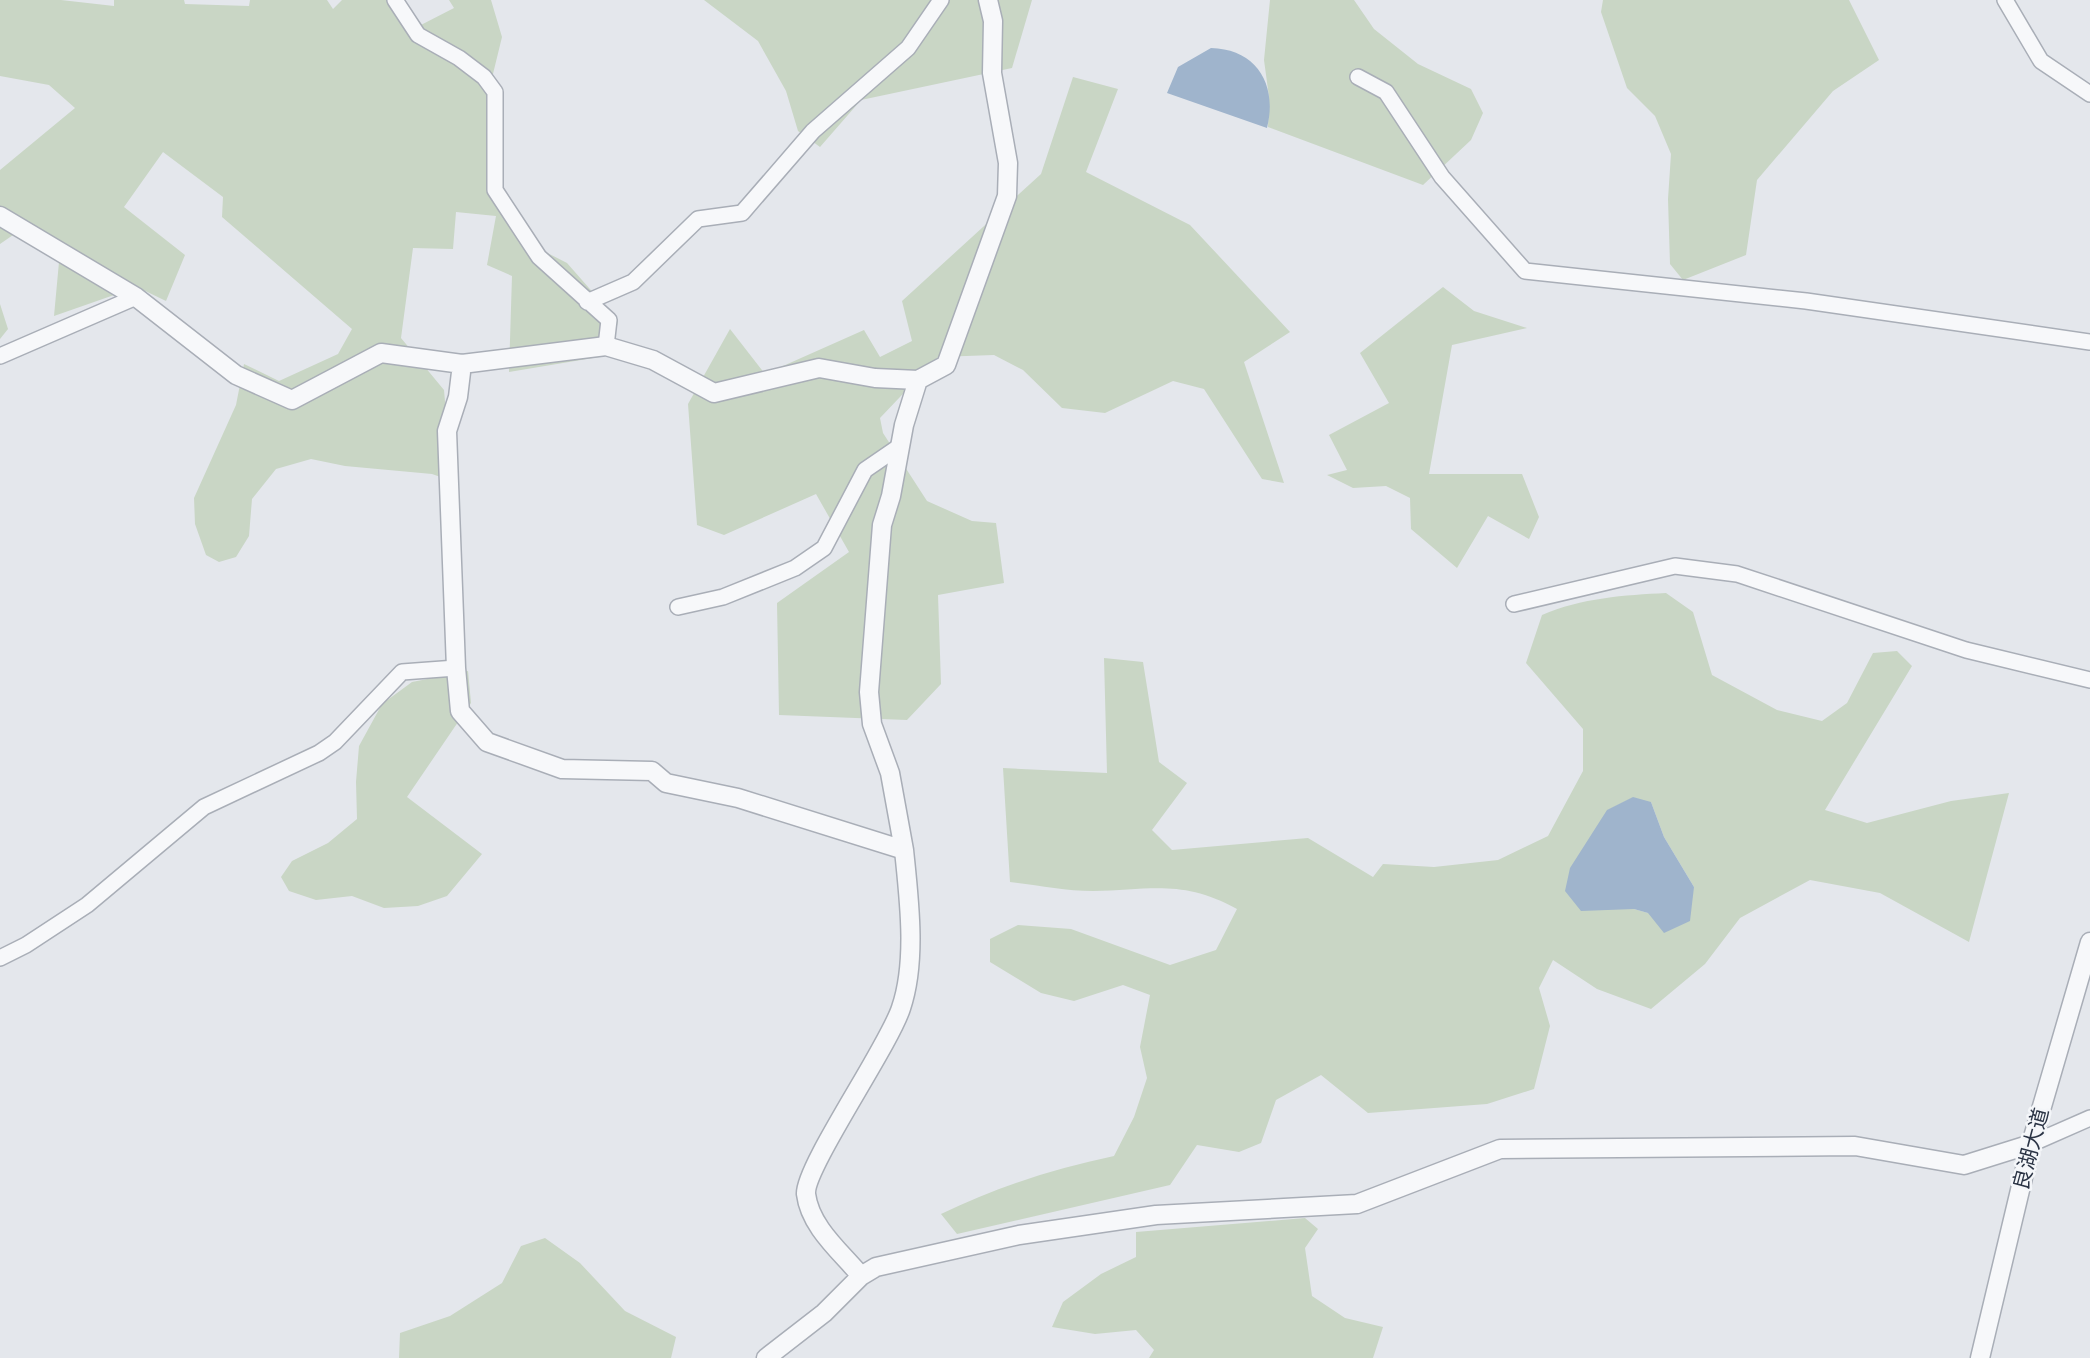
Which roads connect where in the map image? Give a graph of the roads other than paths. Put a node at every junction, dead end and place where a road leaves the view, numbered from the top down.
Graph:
1 (395, 0) edge
2 (941, 0) edge
3 (988, 0) edge
4 (2005, 0) edge
5 (1358, 77) dead end
6 (2090, 94) edge
7 (0, 216) edge
8 (136, 297) junction
9 (587, 302) junction
10 (2090, 342) edge
11 (606, 346) junction
12 (0, 356) edge
13 (462, 364) junction
14 (918, 380) junction
15 (900, 446) junction
16 (1514, 604) dead end
17 (678, 607) dead end
18 (456, 668) junction
19 (2090, 680) edge
20 (904, 850) junction
21 (2090, 942) edge
22 (0, 958) edge
23 (2090, 1118) edge
24 (2031, 1144) junction
25 (861, 1276) junction
26 (766, 1358) edge
27 (1980, 1358) edge

1 - 9 street
2 - 9 street
3 - 14 street
4 - 6 street
5 - 10 street
7 - 8 street
8 - 12 street
8 - 13 street
9 - 11 street
11 - 13 street
11 - 14 street
13 - 18 street
14 - 15 street
15 - 17 street
15 - 20 street
16 - 19 street
18 - 20 street
18 - 22 street
20 - 25 street
21 - 24 street, 良湖大道
23 - 24 street
24 - 25 street
24 - 27 street, 良湖大道
25 - 26 street

